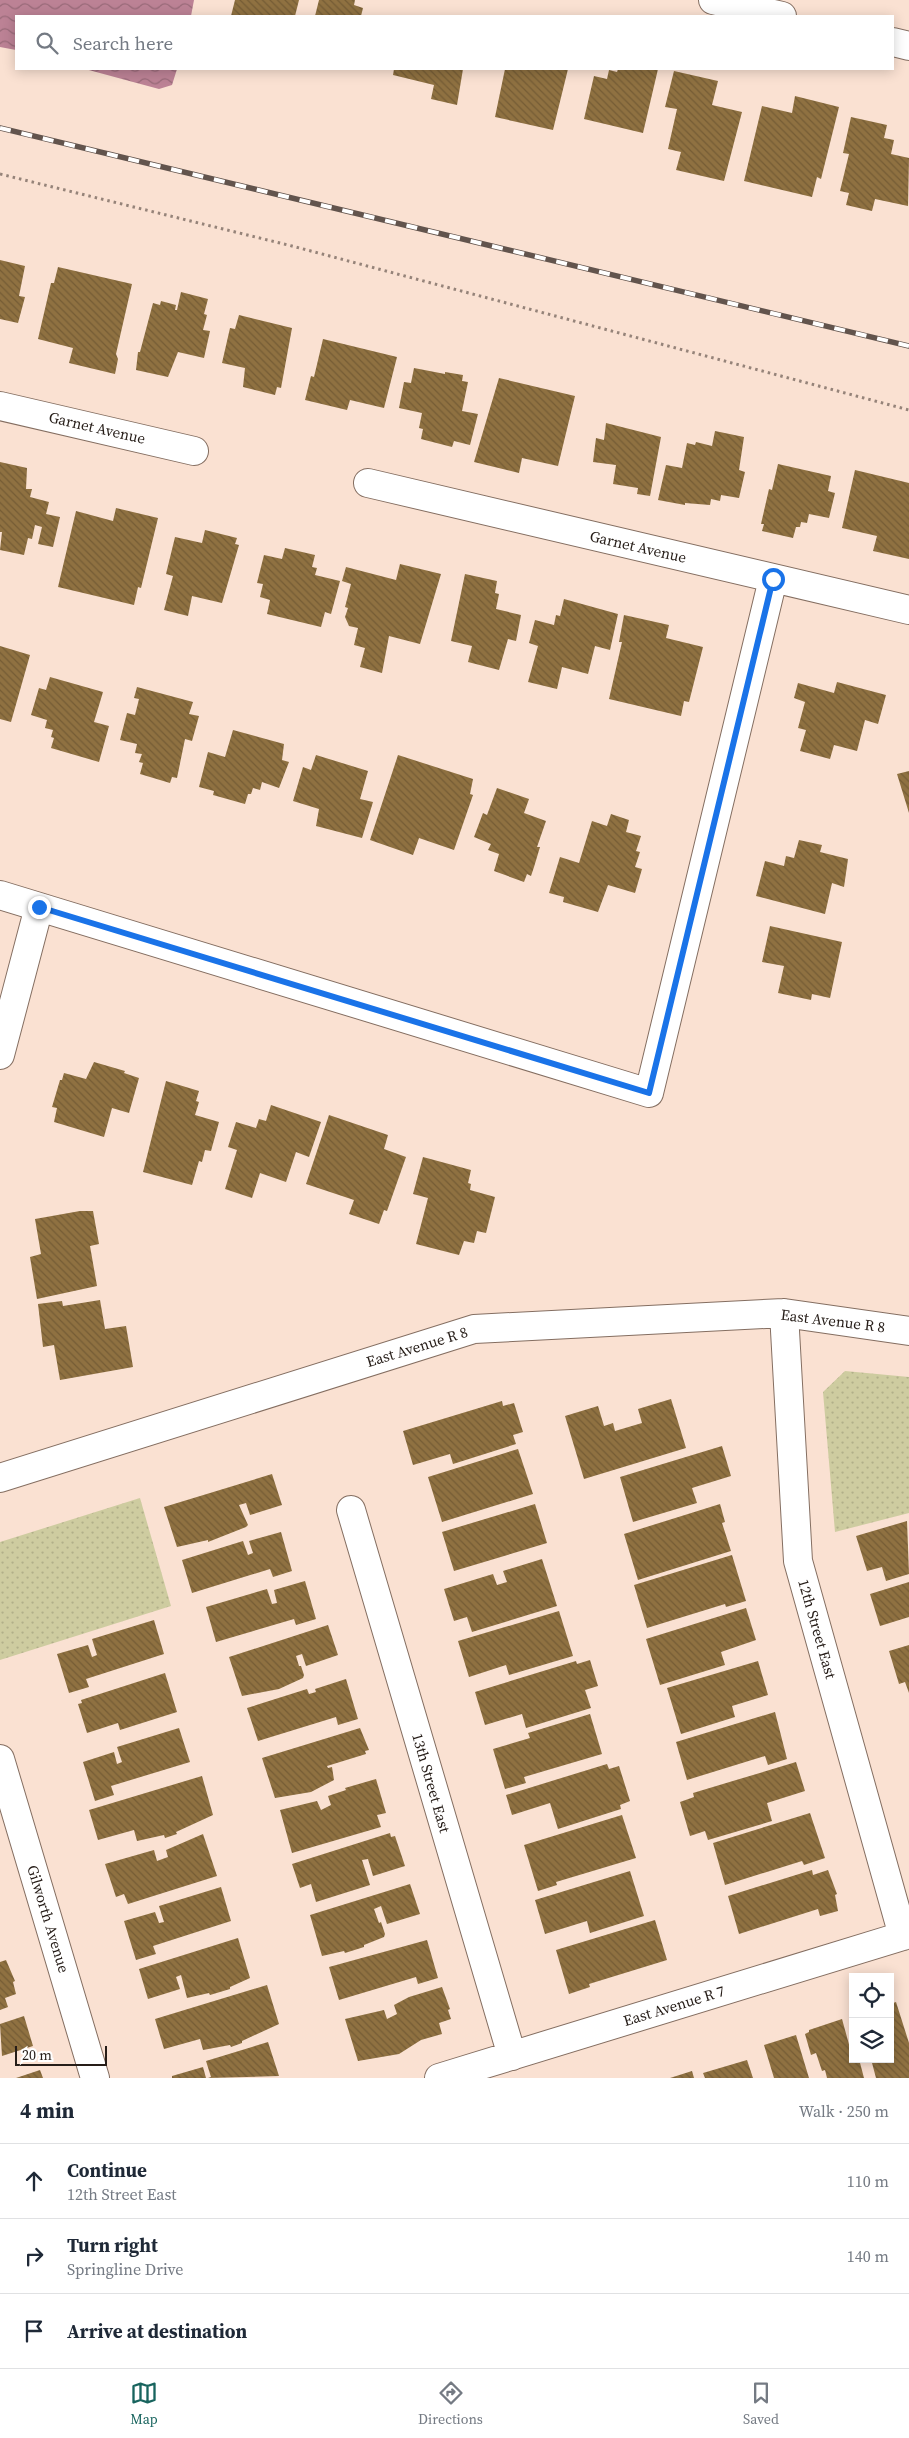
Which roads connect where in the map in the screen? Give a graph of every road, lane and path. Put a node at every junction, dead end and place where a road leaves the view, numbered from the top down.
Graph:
1 (713, 0) edge
2 (778, 15) edge
3 (894, 42) edge
4 (909, 46) edge
5 (0, 174) edge
6 (0, 406) edge
7 (909, 410) edge
8 (194, 451) dead end
9 (368, 483) dead end
10 (773, 579) junction
11 (909, 610) edge
12 (0, 895) edge
13 (39, 907) junction
14 (0, 1055) edge
15 (784, 1313) junction
16 (909, 1331) edge
17 (1, 1472) edge
18 (351, 1510) dead end
19 (0, 1760) edge
20 (906, 1935) edge
21 (512, 2056) junction
22 (96, 2078) edge
23 (439, 2078) edge

1 - 2 street
3 - 4 street
5 - 7 path
6 - 8 street, Garnet Avenue
9 - 10 street, Garnet Avenue
10 - 11 street, Garnet Avenue
10 - 13 street
12 - 13 street
13 - 14 street
15 - 16 street, East Avenue R 8
15 - 17 street, East Avenue R 8
15 - 20 street, 12th Street East
18 - 21 street, 13th Street East
19 - 22 street, Gilworth Avenue
20 - 21 street, East Avenue R 7
21 - 23 street, East Avenue R 7

